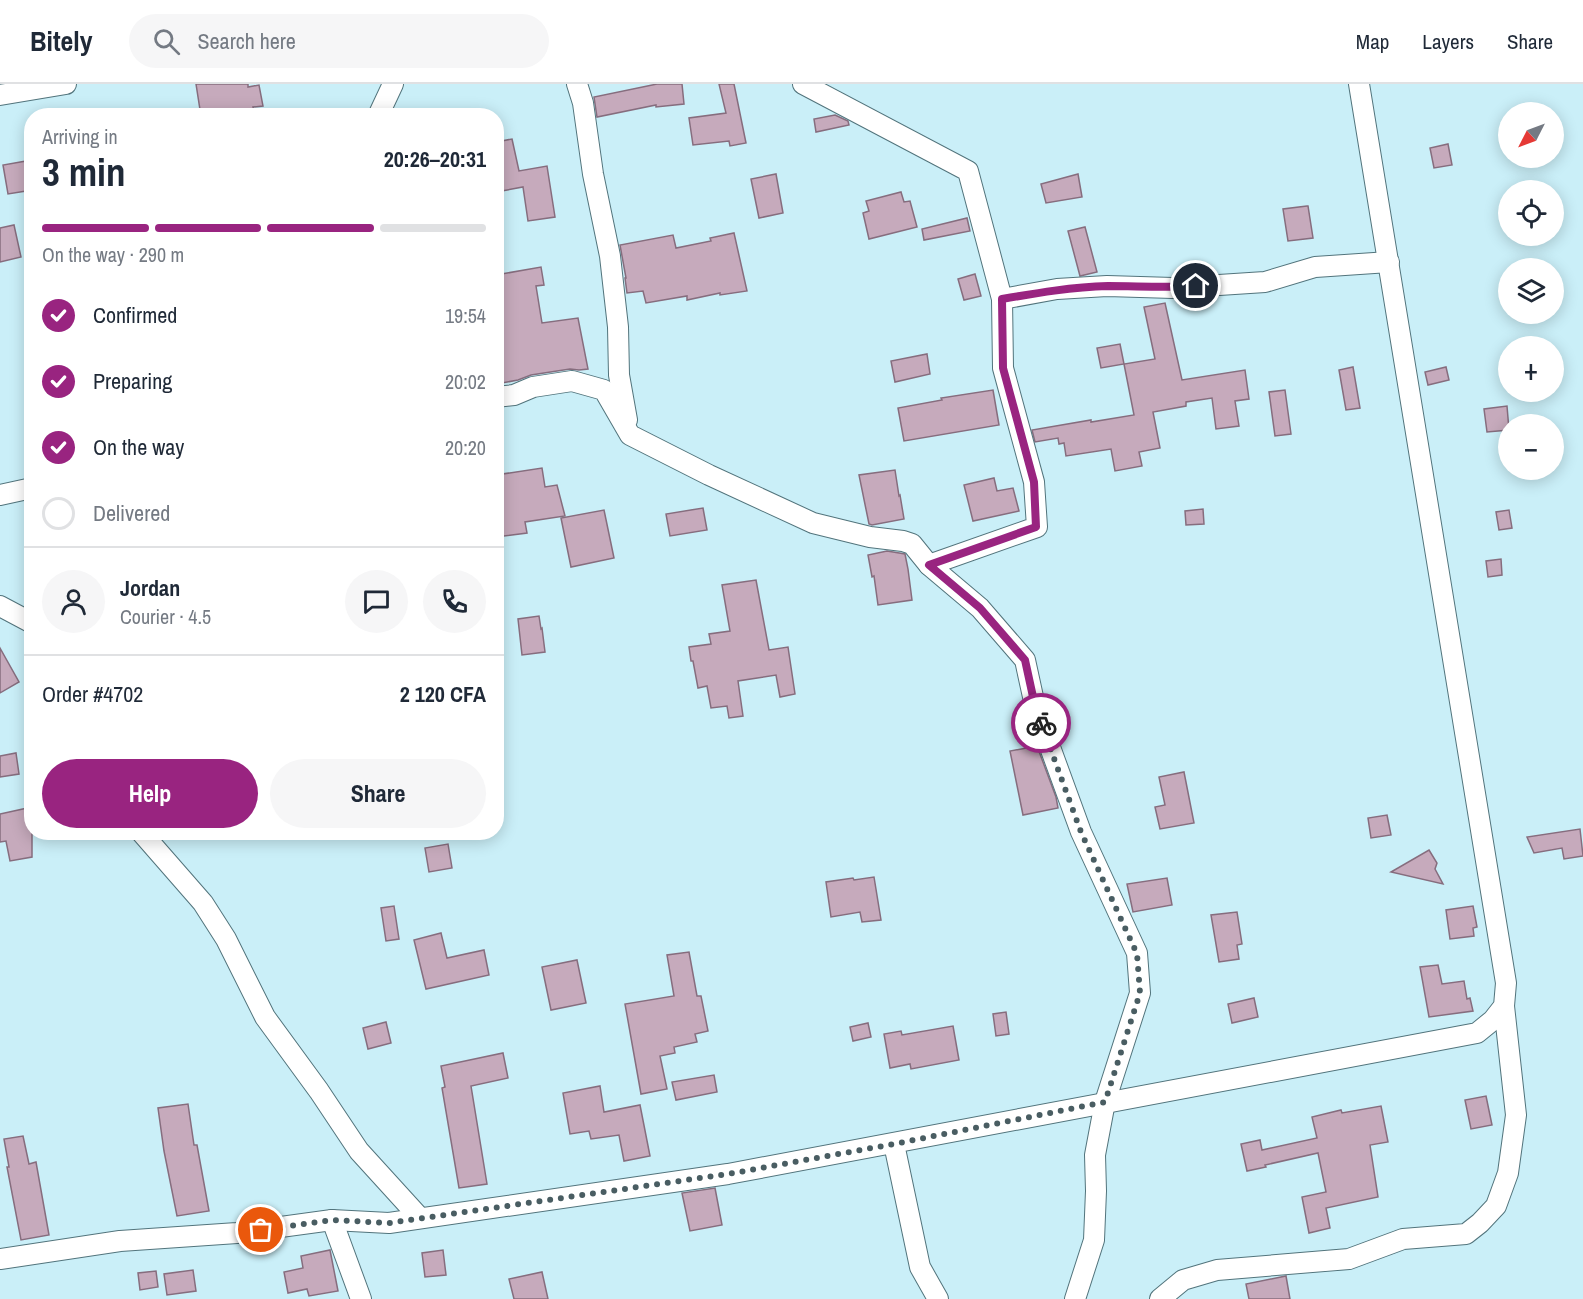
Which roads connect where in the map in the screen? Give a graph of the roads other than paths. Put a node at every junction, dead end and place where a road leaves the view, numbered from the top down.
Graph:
1 (66, 84) edge
2 (393, 84) edge
3 (577, 84) edge
4 (803, 84) edge
5 (1359, 84) edge
6 (0, 95) edge
7 (382, 108) edge
8 (1389, 262) junction
9 (1002, 299) junction
10 (504, 396) edge
11 (630, 435) junction
12 (24, 490) edge
13 (0, 495) edge
14 (929, 565) junction
15 (0, 606) edge
16 (24, 619) edge
17 (148, 840) edge
18 (1504, 1006) junction
19 (1105, 1102) junction
20 (894, 1144) junction
21 (420, 1218) junction
22 (332, 1220) junction
23 (0, 1259) edge
24 (361, 1299) edge
25 (938, 1299) edge
26 (1075, 1299) edge
27 (1160, 1299) edge

1 - 6 street
2 - 7 street
3 - 11 street
4 - 9 street
5 - 8 street
8 - 9 street
8 - 18 street
9 - 14 street
10 - 11 street
11 - 14 street
12 - 13 street
14 - 19 street
15 - 16 street
17 - 21 street
18 - 19 street
18 - 27 street
19 - 20 street
19 - 26 street
20 - 21 street
20 - 25 street
21 - 22 street
22 - 23 street
22 - 24 street

